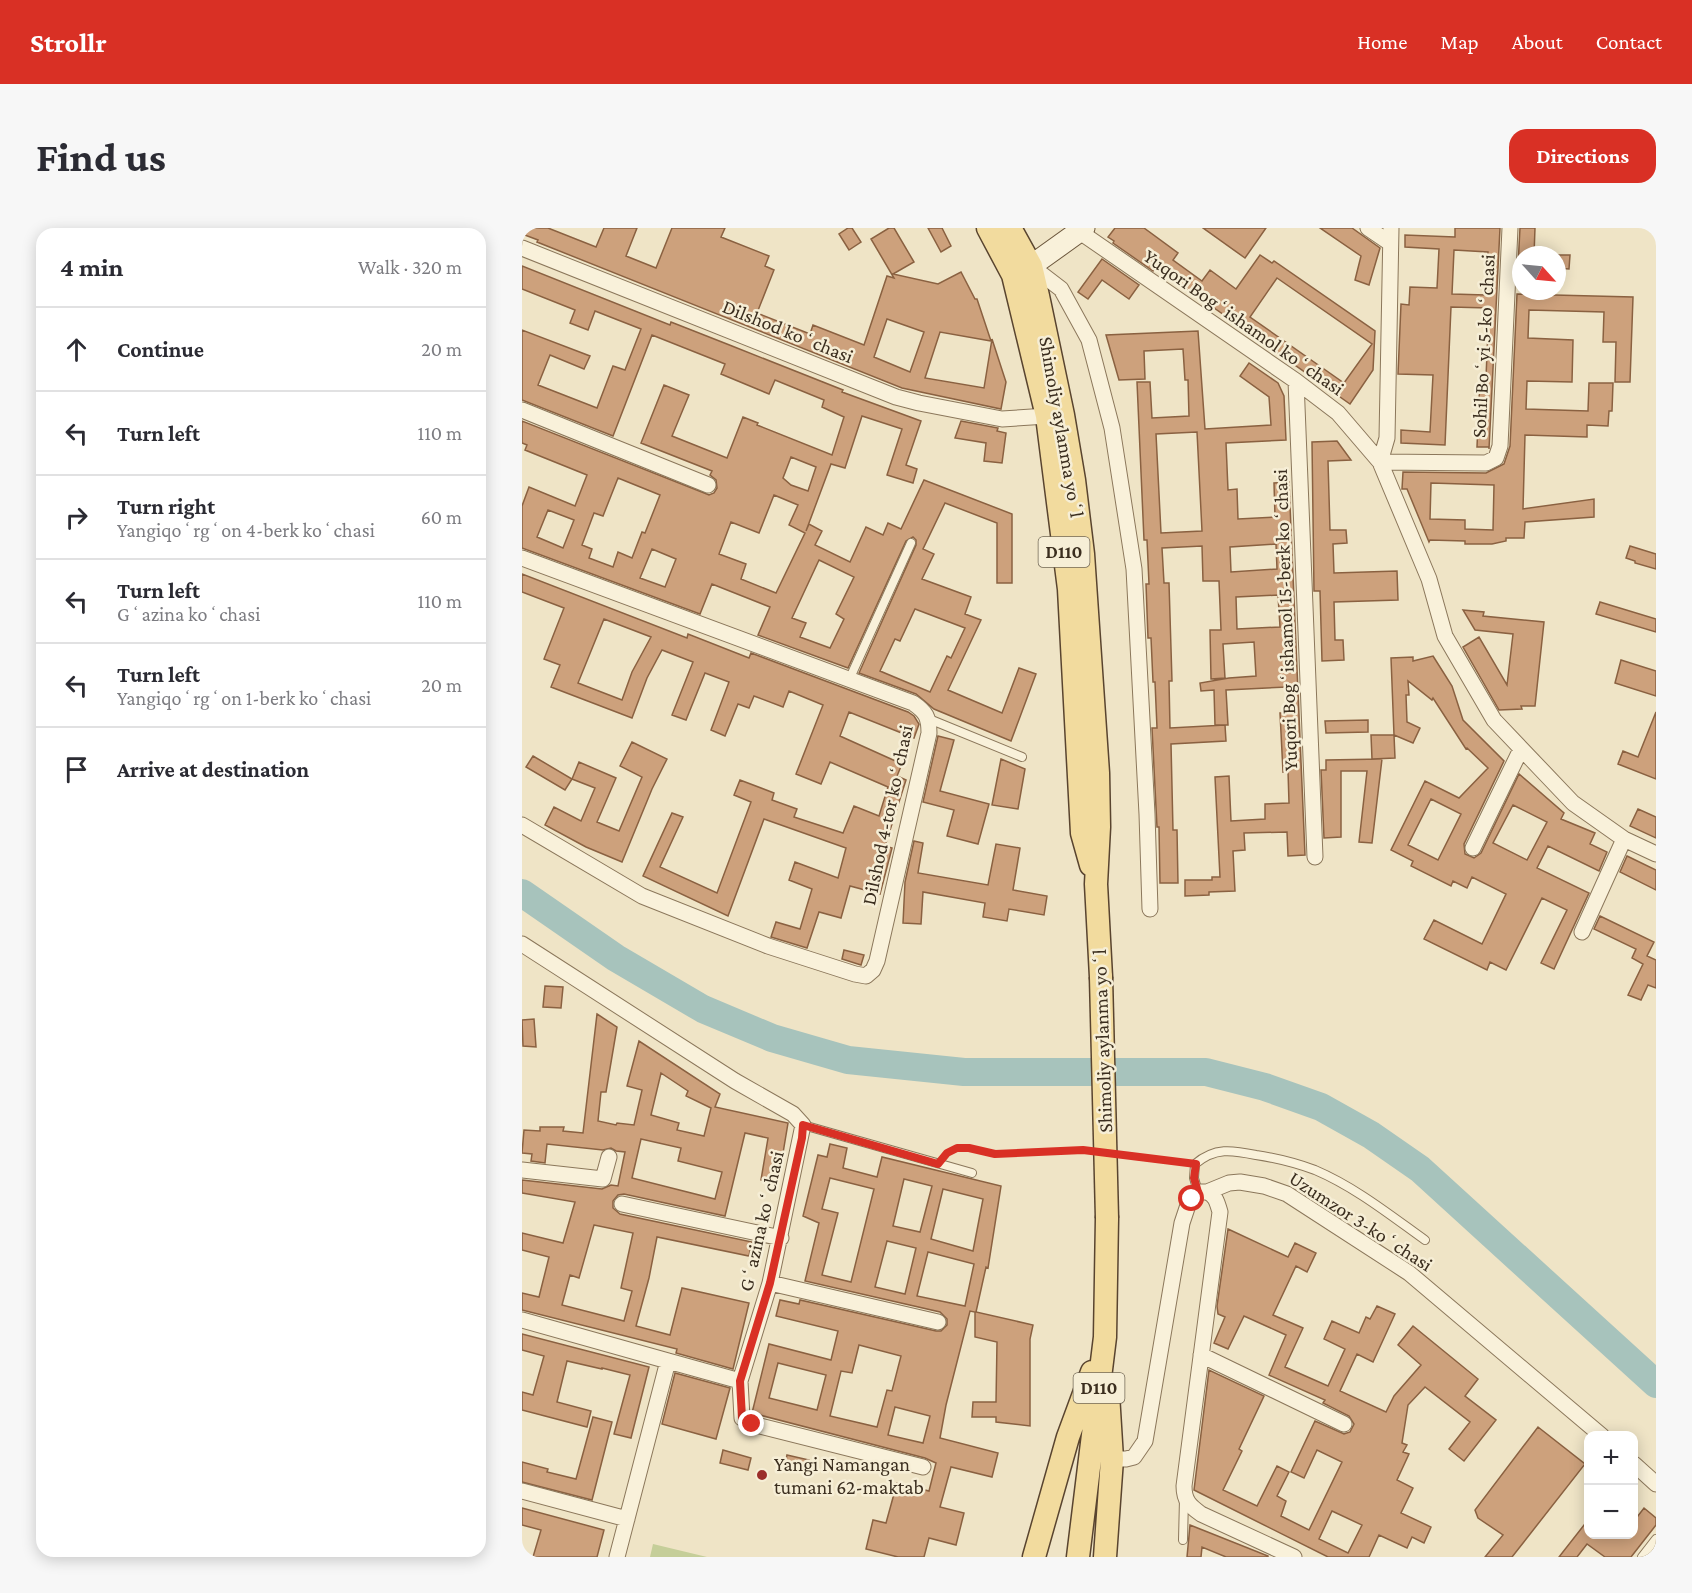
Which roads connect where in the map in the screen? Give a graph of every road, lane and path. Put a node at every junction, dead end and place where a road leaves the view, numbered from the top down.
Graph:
1 (988, 228) edge
2 (1010, 228) edge
3 (1368, 228) edge
4 (1510, 228) edge
5 (1082, 230) edge
6 (1390, 235) edge
7 (522, 248) edge
8 (1022, 271) junction
9 (1296, 381) junction
10 (522, 410) edge
11 (1047, 416) junction
12 (1380, 462) junction
13 (708, 485) dead end
14 (911, 543) dead end
15 (522, 558) edge
16 (849, 680) junction
17 (929, 719) junction
18 (1521, 749) junction
19 (1022, 757) dead end
20 (522, 825) edge
21 (1624, 839) junction
22 (1473, 848) dead end
23 (1656, 854) edge
24 (1315, 857) dead end
25 (1096, 884) junction
26 (1150, 909) dead end
27 (1582, 932) dead end
28 (522, 944) edge
29 (803, 1125) junction
30 (1095, 1151) dead end
31 (1117, 1154) dead end
32 (609, 1157) dead end
33 (938, 1164) junction
34 (1196, 1164) junction
35 (522, 1170) edge
36 (972, 1173) dead end
37 (1202, 1192) junction
38 (622, 1204) dead end
39 (781, 1238) junction
40 (1425, 1240) dead end
41 (770, 1283) junction
42 (522, 1320) edge
43 (938, 1322) dead end
44 (1105, 1337) junction
45 (1201, 1355) junction
46 (668, 1361) junction
47 (740, 1381) junction
48 (1344, 1424) dead end
49 (1596, 1431) edge
50 (1112, 1459) junction
51 (924, 1467) dead end
52 (1638, 1468) edge
53 (1656, 1484) edge
54 (522, 1491) edge
55 (1184, 1497) junction
56 (627, 1519) junction
57 (1656, 1539) edge
58 (1183, 1540) dead end
59 (1266, 1551) edge
60 (617, 1557) edge
61 (1034, 1557) edge
62 (1078, 1557) edge
63 (1106, 1557) edge
64 (1294, 1557) edge
65 (1642, 1557) edge

1 - 8 main road, Shimoliy aylanma yoʻl / D110
2 - 8 main road, Shimoliy aylanma yoʻl / D110
3 - 6 street
4 - 12 street, Sohil Boʻyi 5-koʻchasi
5 - 8 main road
5 - 9 street, Yuqori Bogʻishamol koʻchasi
6 - 12 street
7 - 11 street, Dilshod koʻchasi
8 - 11 main road, Shimoliy aylanma yoʻl / D110
8 - 25 main road, Shimoliy aylanma yoʻl / D110
8 - 26 street
9 - 12 street, Yuqori Bogʻishamol koʻchasi
9 - 24 street, Yuqori Bogʻishamol 15-berk koʻchasi
10 - 13 street
11 - 25 main road, Shimoliy aylanma yoʻl / D110
12 - 18 street, Yuqori Bogʻishamol koʻchasi
14 - 16 lane
15 - 16 street, Dilshod 4-tor koʻchasi
16 - 17 street, Dilshod 4-tor koʻchasi
17 - 19 lane
17 - 20 street, Dilshod 4-tor koʻchasi
18 - 21 street, Yuqori Bogʻishamol koʻchasi
18 - 22 street
21 - 23 street, Yuqori Bogʻishamol koʻchasi
21 - 27 street
25 - 44 main road, Shimoliy aylanma yoʻl / D110, bridge
28 - 29 street
29 - 33 lane
29 - 39 street, Gʻazina koʻchasi
30 - 33 path
31 - 34 path
32 - 35 street
33 - 36 lane
34 - 37 lane
34 - 40 lane
37 - 45 street
37 - 49 street, Uzumzor 3-koʻchasi
37 - 50 street
38 - 39 street
39 - 41 street, Gʻazina koʻchasi
41 - 43 street
41 - 47 street, Gʻazina koʻchasi
42 - 46 street
44 - 50 main road
44 - 61 main road
44 - 62 main road, Shimoliy aylanma yoʻl / D110
45 - 48 street
45 - 55 street
46 - 47 street
46 - 56 street
47 - 51 street
50 - 63 main road
52 - 53 street
54 - 56 street
55 - 58 lane
55 - 59 street
56 - 60 street
57 - 65 lane
59 - 64 street

